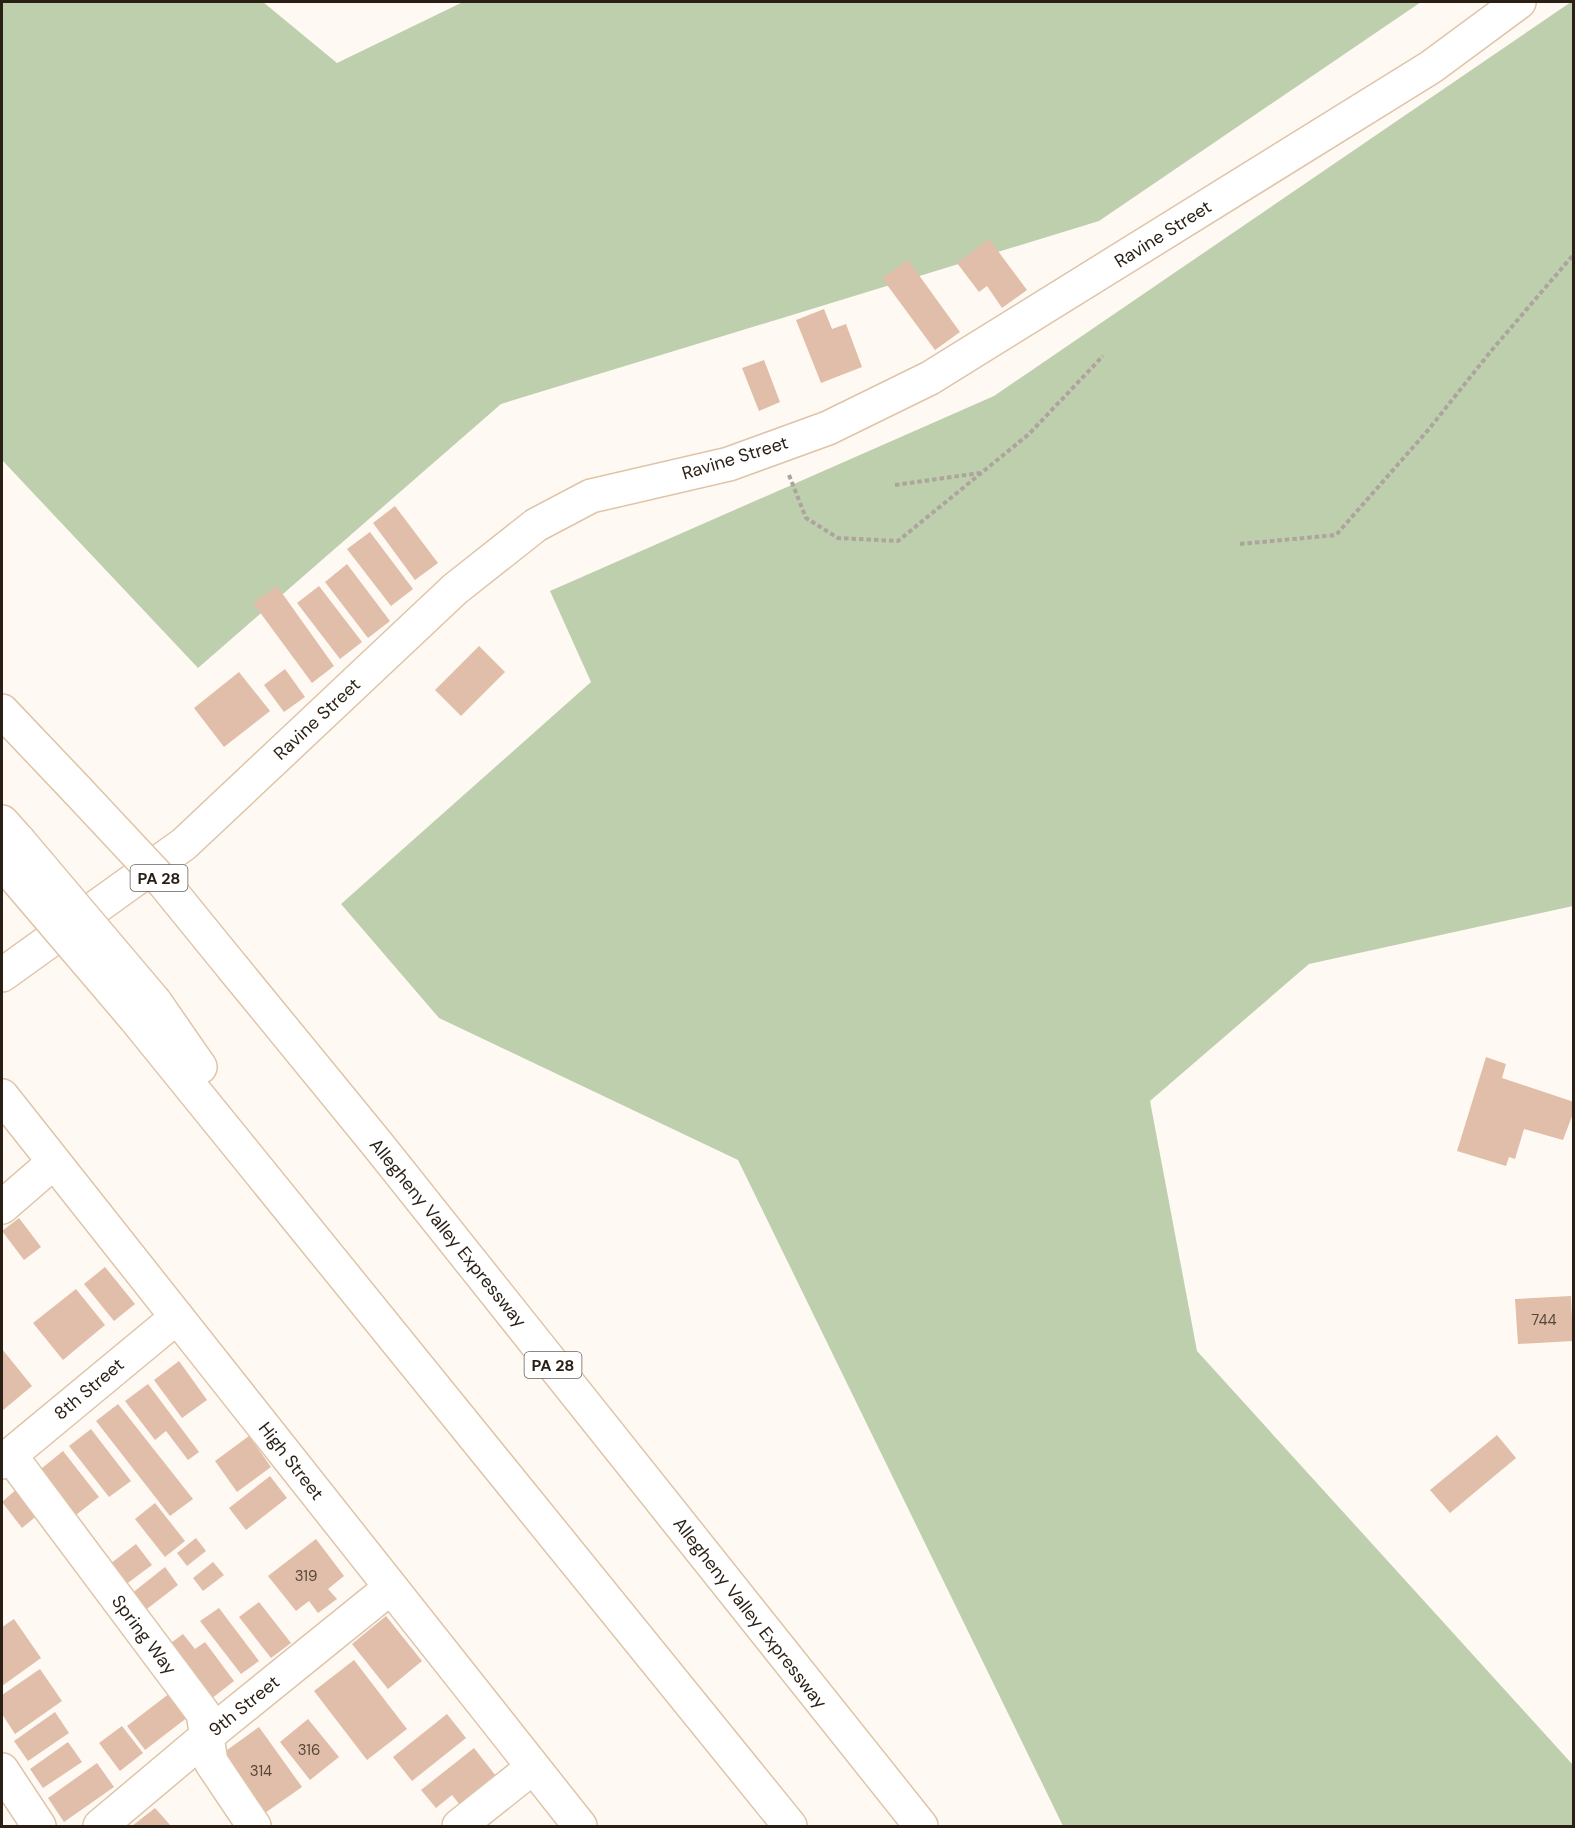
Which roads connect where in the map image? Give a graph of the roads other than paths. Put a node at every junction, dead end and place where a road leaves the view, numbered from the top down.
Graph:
1 (1519, 2) edge
2 (2, 711) edge
3 (7, 842) edge
4 (2, 975) edge
5 (2, 1096) edge
6 (54, 1162) junction
7 (2, 1207) edge
8 (177, 1317) junction
9 (6, 1458) edge
10 (390, 1588) junction
11 (207, 1736) junction
12 (532, 1768) junction
13 (2, 1770) edge
14 (39, 1827) edge
15 (100, 1827) edge
16 (254, 1827) edge
17 (459, 1827) edge
18 (580, 1827) edge
19 (790, 1827) edge
20 (921, 1827) edge

1 - 4 main road, Ravine Street
2 - 20 main road, Allegheny Valley Expressway / PA 28, bridge
3 - 19 main road, bridge
5 - 6 main road, High Street
6 - 7 main road
6 - 8 main road, High Street
8 - 9 main road, 8th Street
8 - 10 main road, High Street
9 - 11 main road, Spring Way
10 - 11 main road, 9th Street
10 - 12 main road, High Street
11 - 15 main road, 9th Street
11 - 16 main road, Spring Way
12 - 17 main road
12 - 18 main road, High Street
13 - 14 main road

